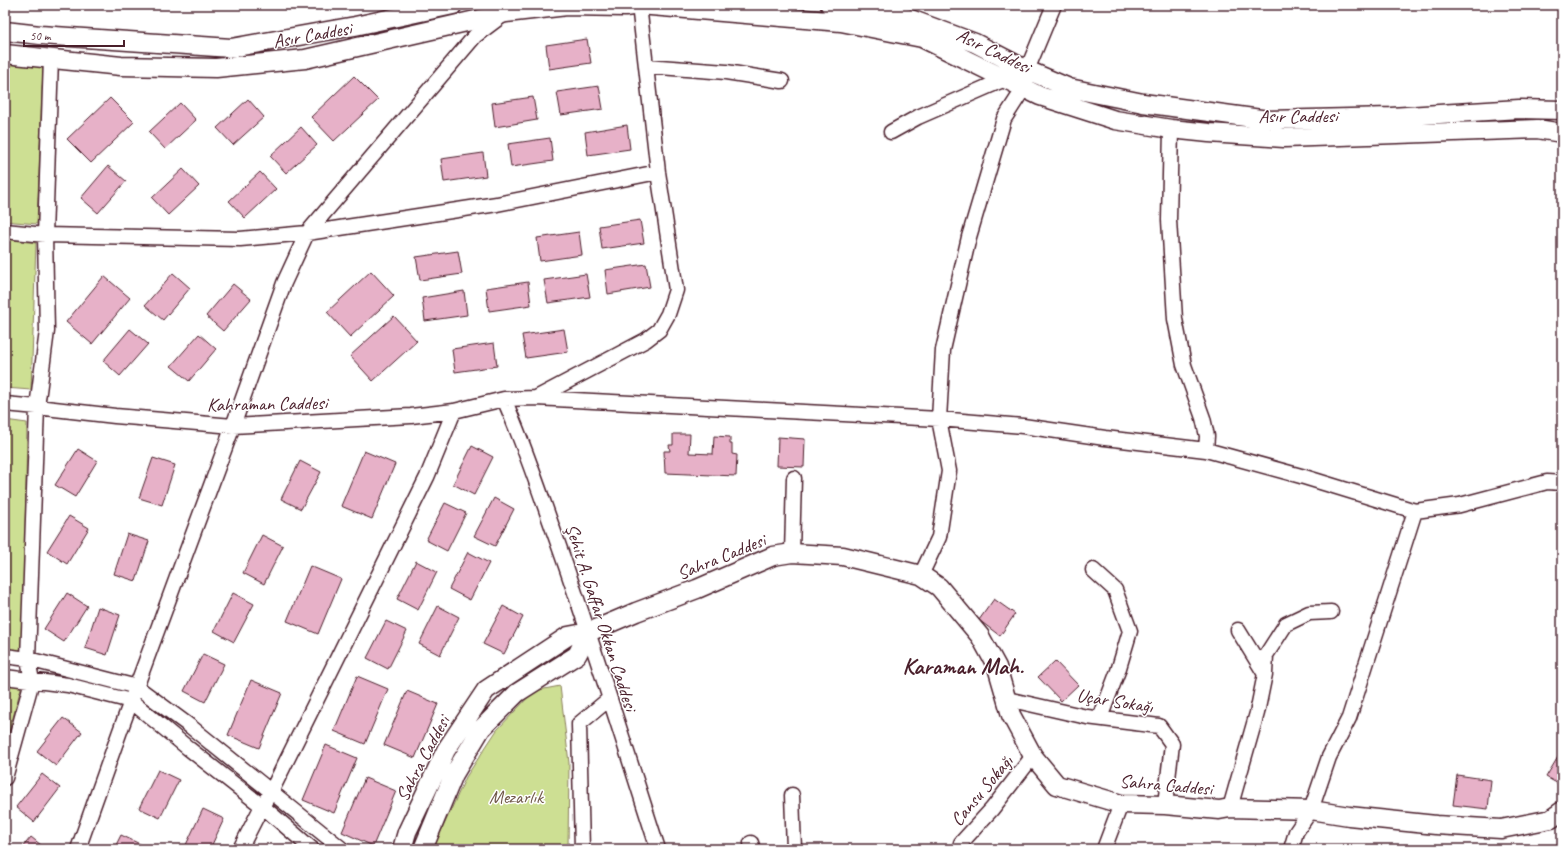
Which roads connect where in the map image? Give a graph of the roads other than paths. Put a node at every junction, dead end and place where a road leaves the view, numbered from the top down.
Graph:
1 (453, 5) edge
2 (639, 5) edge
3 (830, 5) edge
4 (1054, 5) edge
5 (506, 13) junction
6 (5, 31) edge
7 (5, 54) edge
8 (51, 59) junction
9 (646, 66) junction
10 (1027, 70) junction
11 (1005, 79) junction
12 (782, 82) dead end
13 (1024, 88) junction
14 (1562, 110) edge
15 (1171, 128) junction
16 (891, 132) dead end
17 (1562, 133) edge
18 (658, 172) junction
19 (5, 231) edge
20 (307, 233) junction
21 (45, 235) junction
22 (536, 398) junction
23 (504, 399) junction
24 (5, 404) edge
25 (37, 406) junction
26 (454, 411) junction
27 (939, 420) junction
28 (233, 426) junction
29 (1206, 450) junction
30 (794, 478) dead end
31 (1562, 484) edge
32 (1415, 511) junction
33 (792, 553) junction
34 (1093, 570) dead end
35 (921, 575) junction
36 (1331, 612) dead end
37 (1238, 630) dead end
38 (589, 632) junction
39 (5, 656) edge
40 (28, 659) junction
41 (1265, 674) junction
42 (5, 677) edge
43 (32, 681) junction
44 (137, 687) junction
45 (608, 699) junction
46 (1007, 700) junction
47 (131, 701) junction
48 (1100, 718) junction
49 (1033, 756) junction
50 (5, 778) edge
51 (272, 792) junction
52 (792, 795) dead end
53 (1121, 804) junction
54 (1165, 805) junction
55 (262, 806) junction
56 (1230, 808) junction
57 (1310, 810) junction
58 (1562, 811) edge
59 (78, 849) edge
60 (240, 849) edge
61 (312, 849) edge
62 (342, 849) edge
63 (402, 849) edge
64 (422, 849) edge
65 (582, 849) edge
66 (658, 849) edge
67 (794, 849) edge
68 (960, 849) edge
69 (1104, 849) edge
70 (1291, 849) edge

1 - 6 street, Asır Caddesi
2 - 5 street, Asır Caddesi
2 - 9 street
2 - 11 street, Asır Caddesi
3 - 10 street, Asır Caddesi
4 - 10 street
5 - 8 street, Asır Caddesi
5 - 20 street
7 - 8 street, Asır Caddesi
8 - 21 street
9 - 12 street
9 - 18 street
10 - 13 street
10 - 14 street, Asır Caddesi
11 - 13 street, Asır Caddesi
11 - 16 street
13 - 15 street, Asır Caddesi
13 - 27 street
15 - 17 street, Asır Caddesi
15 - 29 street
18 - 20 street
18 - 22 street
19 - 21 street
20 - 21 street
20 - 28 street
21 - 25 street
22 - 23 street, Kahraman Caddesi
22 - 27 street, Kahraman Caddesi
23 - 26 street, Kahraman Caddesi
23 - 38 street, Şehit A. Gaffar Okkan Caddesi
24 - 25 street, Kahraman Caddesi
25 - 28 street, Kahraman Caddesi
25 - 40 street
26 - 28 street, Kahraman Caddesi
26 - 51 street
27 - 29 street, Kahraman Caddesi
27 - 35 street
28 - 44 street
29 - 32 street, Kahraman Caddesi
30 - 33 street
31 - 32 street
32 - 57 street
33 - 35 street, Sahra Caddesi
33 - 38 street, Sahra Caddesi
34 - 48 street
35 - 46 street, Sahra Caddesi
36 - 41 street
37 - 41 street
38 - 45 street, Şehit A. Gaffar Okkan Caddesi
38 - 63 street, Sahra Caddesi
38 - 64 street, Sahra Caddesi
39 - 40 street
40 - 43 street
40 - 44 street
41 - 56 street
42 - 43 street
43 - 47 street
43 - 50 street
44 - 47 street
44 - 51 street
45 - 65 street
45 - 66 street, Şehit A. Gaffar Okkan Caddesi
46 - 48 street, Uçar Sokağı
46 - 49 street, Sahra Caddesi
47 - 55 street
47 - 59 street
48 - 54 street, Uçar Sokağı
49 - 53 street, Sahra Caddesi
49 - 68 street, Cansu Sokağı
51 - 55 street
51 - 62 street
52 - 67 street
53 - 54 street, Sahra Caddesi
53 - 69 street
54 - 56 street, Sahra Caddesi
55 - 60 street
55 - 61 street
56 - 57 street, Sahra Caddesi
57 - 58 street, Sahra Caddesi
57 - 70 street

